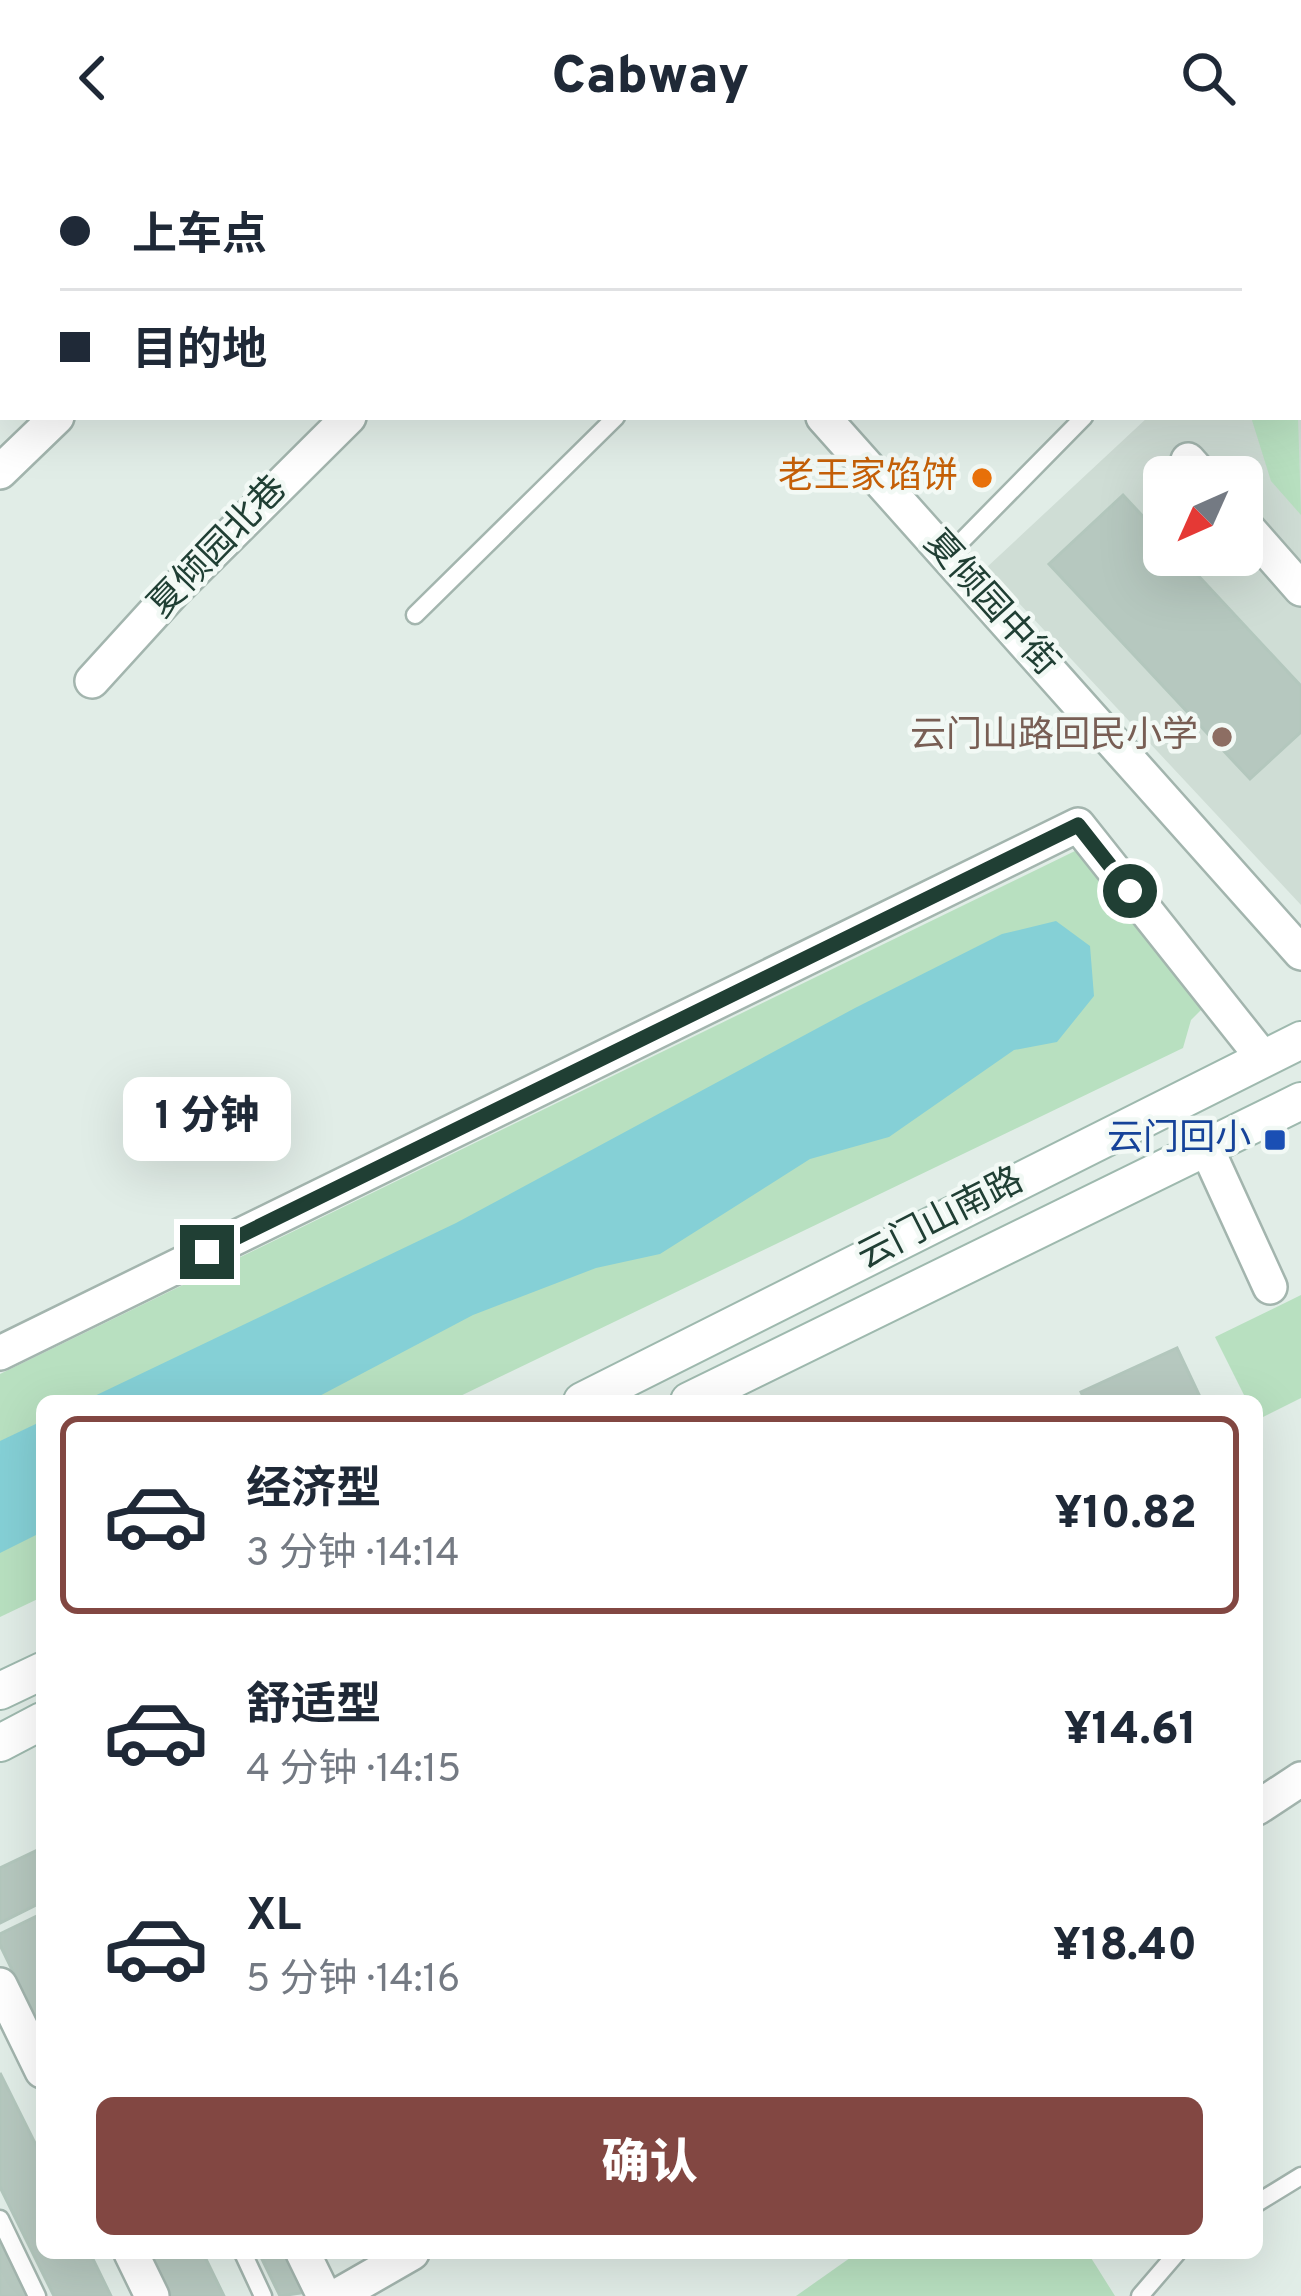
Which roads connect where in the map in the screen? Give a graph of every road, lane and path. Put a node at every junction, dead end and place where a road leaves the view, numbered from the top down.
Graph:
1 (54, 420) edge
2 (346, 420) edge
3 (613, 420) edge
4 (827, 420) edge
5 (1081, 420) edge
6 (0, 472) edge
7 (1263, 546) edge
8 (947, 556) junction
9 (1301, 589) edge
10 (416, 615) dead end
11 (92, 681) dead end
12 (1301, 953) edge
13 (1301, 1040) edge
14 (1264, 1058) junction
15 (1301, 1101) edge
16 (1206, 1147) junction
17 (1270, 1287) dead end
18 (0, 1353) edge
19 (594, 1395) edge
20 (701, 1395) edge
21 (36, 1673) edge
22 (0, 1691) edge
23 (36, 1724) edge
24 (0, 1743) edge
25 (1301, 1780) edge
26 (1263, 1804) edge
27 (0, 1984) edge
28 (36, 2059) edge
29 (1301, 2176) edge
30 (1263, 2200) edge
31 (0, 2218) edge
32 (134, 2259) edge
33 (246, 2259) edge
34 (306, 2259) edge
35 (402, 2259) edge
36 (1172, 2259) edge
37 (37, 2296) edge
38 (152, 2296) edge
39 (263, 2296) edge
40 (324, 2296) edge
41 (337, 2296) edge
42 (1139, 2296) edge

1 - 6 street
2 - 11 street, 夏倾园北巷
3 - 10 lane
4 - 8 street, 夏倾园中街
5 - 8 lane
7 - 9 street
8 - 12 street, 夏倾园中街
13 - 14 main road, 云门山南路
14 - 18 street
14 - 19 main road, 云门山南路
15 - 16 main road, 云门山南路
16 - 17 street
16 - 20 main road, 云门山南路
21 - 22 main road
23 - 24 main road
25 - 26 street
27 - 28 street
29 - 30 lane
31 - 37 lane
32 - 38 street
33 - 39 lane
34 - 40 street
35 - 41 street
36 - 42 lane

